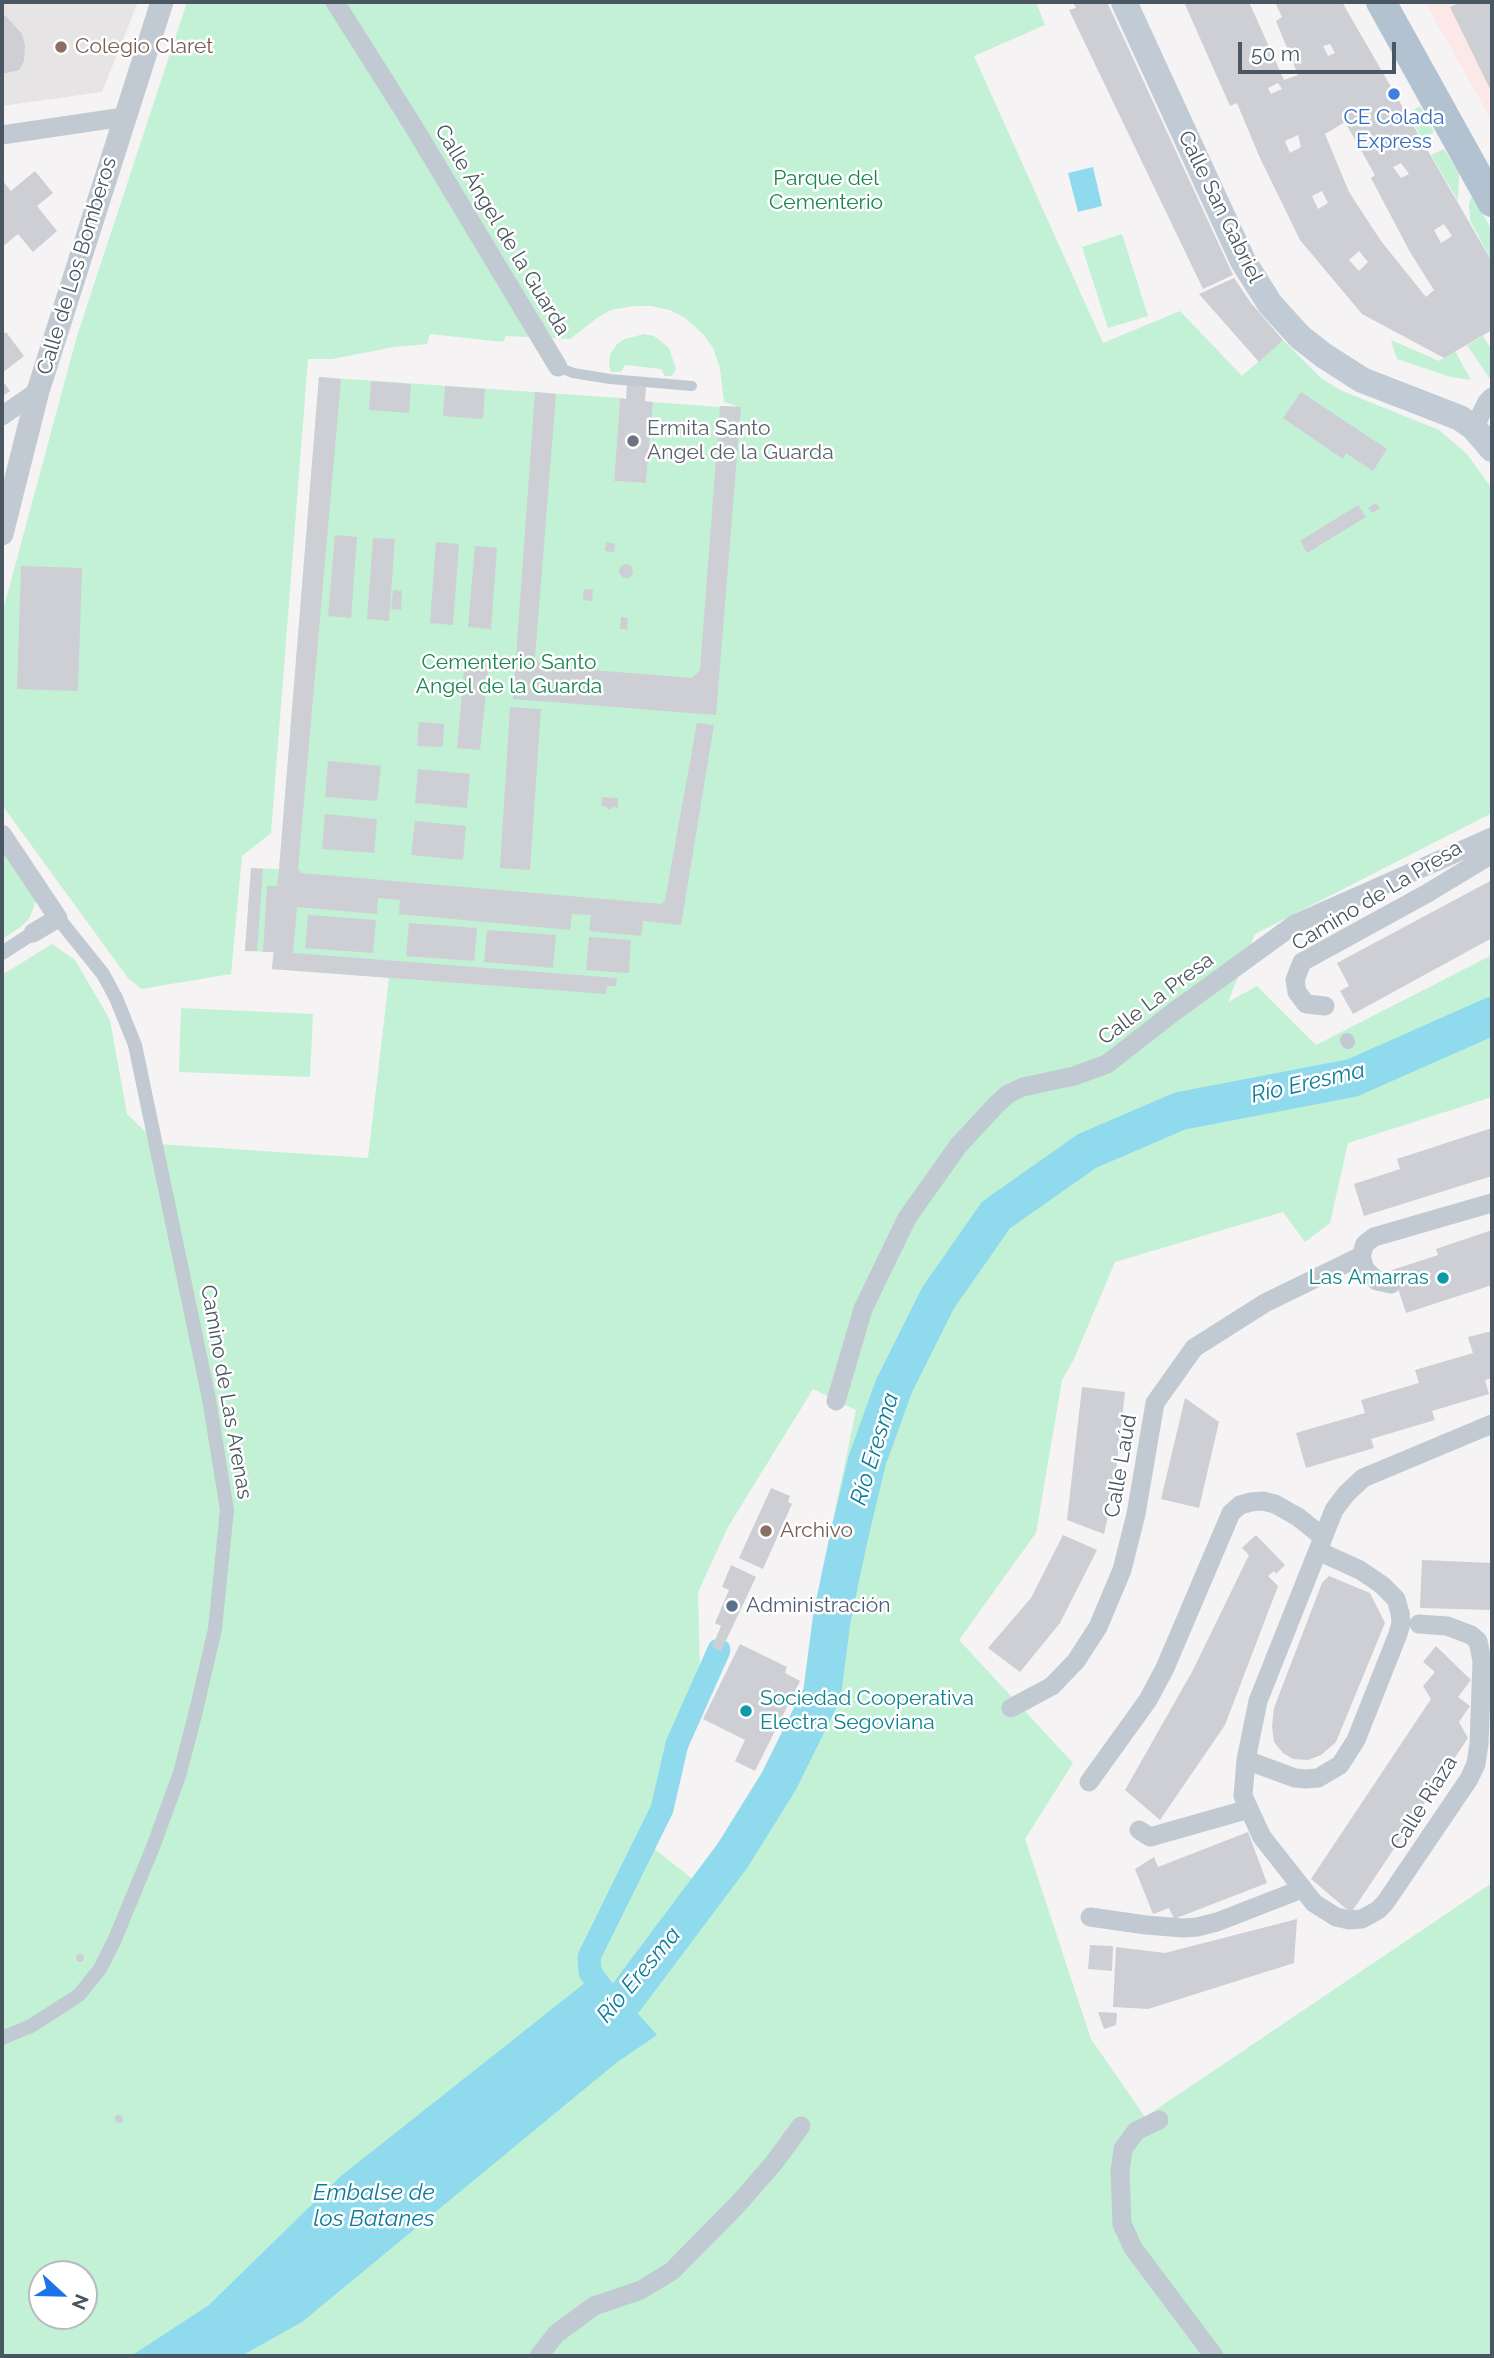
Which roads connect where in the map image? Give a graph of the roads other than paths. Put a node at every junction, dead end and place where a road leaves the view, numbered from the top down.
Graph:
1 (162, 2) edge
2 (335, 2) edge
3 (1124, 2) edge
4 (1381, 2) edge
5 (1397, 2) edge
6 (124, 117) junction
7 (2, 135) edge
8 (1492, 167) edge
9 (1492, 202) edge
10 (558, 367) joint
11 (692, 386) dead end
12 (38, 391) junction
13 (1492, 397) edge
14 (2, 416) edge
15 (1474, 428) junction
16 (1492, 449) edge
17 (2, 534) edge
18 (2, 834) edge
19 (1492, 837) edge
20 (1492, 854) edge
21 (58, 918) junction
22 (33, 933) joint
23 (2, 953) edge
24 (1325, 1006) dead end
25 (1492, 1203) edge
26 (1362, 1256) junction
27 (1391, 1284) dead end
28 (836, 1401) dead end
29 (1492, 1424) edge
30 (1321, 1544) junction
31 (1419, 1624) dead end
32 (1012, 1708) dead end
33 (1246, 1760) junction
34 (1089, 1782) dead end
35 (1249, 1809) junction
36 (1139, 1830) dead end
37 (1302, 1889) junction
38 (1090, 1917) dead end
39 (2, 2038) edge
40 (1159, 2120) dead end
41 (801, 2126) dead end
42 (539, 2356) edge
43 (1214, 2356) edge

1 - 6 street, Calle de Los Bomberos
2 - 10 street, Calle Ángel de la Guarda
3 - 15 main road, Calle San Gabriel
4 - 9 main road
5 - 8 main road
6 - 7 street
6 - 12 street, Calle de Los Bomberos
10 - 11 lane, Calle Ángel de la Guarda
12 - 14 street
12 - 17 street, Calle de Los Bomberos
13 - 15 street
15 - 16 main road, Calle San Gabriel
18 - 21 street
19 - 28 street, Calle La Presa
20 - 24 street, Camino de La Presa
21 - 22 street
21 - 39 street, Camino de Las Arenas
22 - 23 street
25 - 26 street, Calle Laúd
26 - 27 street
26 - 32 street, Calle Laúd
29 - 30 street, Calle Riaza
30 - 33 street, Calle Riaza
30 - 33 street
30 - 34 street
31 - 37 street, Calle Riaza
33 - 35 street, Calle Riaza
35 - 36 street
35 - 37 street, Calle Riaza
37 - 38 street
40 - 43 street
41 - 42 street

